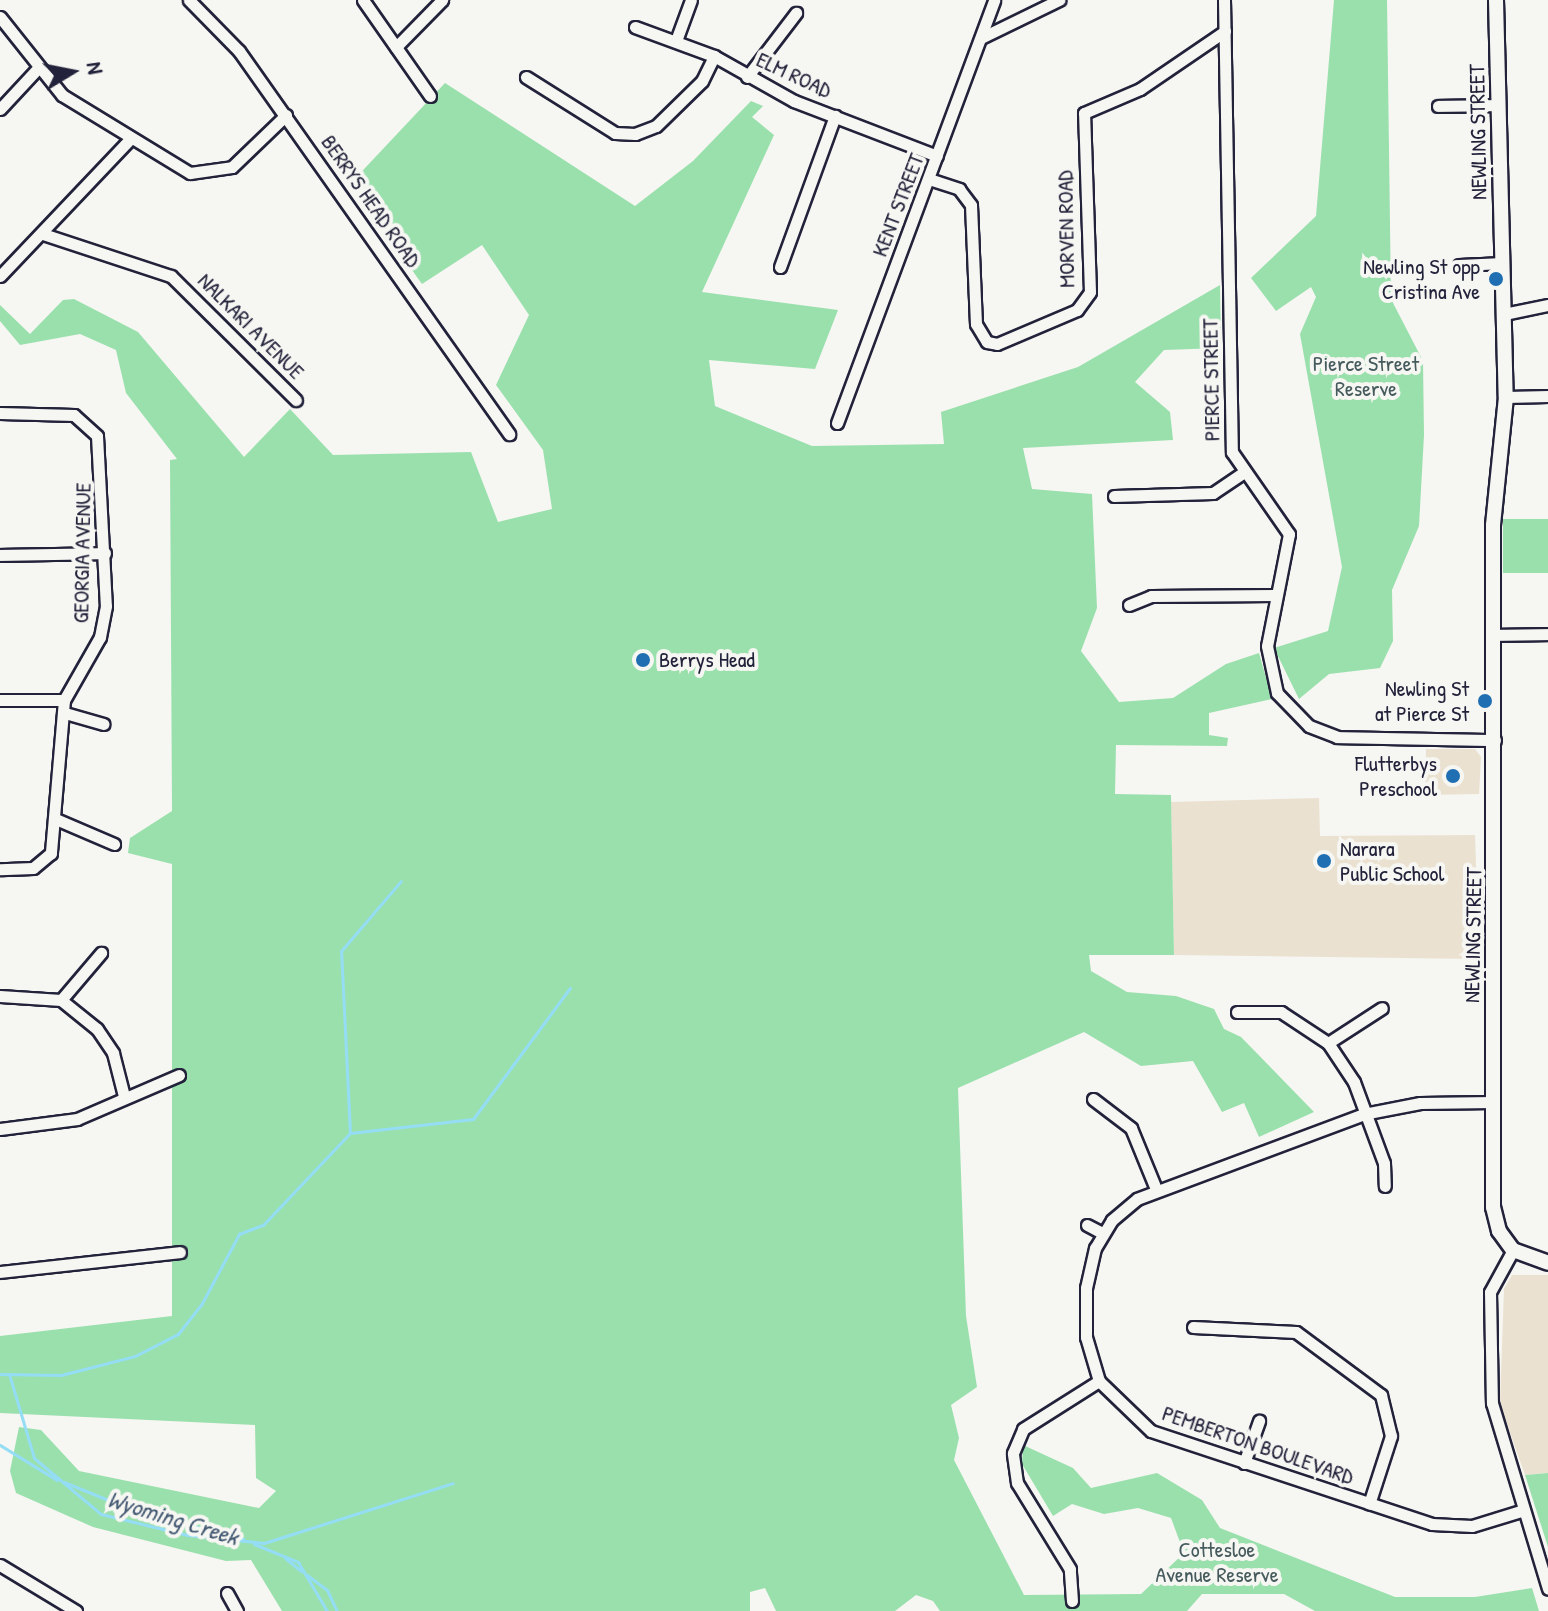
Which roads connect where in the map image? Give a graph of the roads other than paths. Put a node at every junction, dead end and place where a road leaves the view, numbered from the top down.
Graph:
1 (189, 0) edge
2 (363, 0) edge
3 (442, 0) edge
4 (691, 0) edge
5 (994, 0) edge
6 (1059, 0) edge
7 (1224, 0) edge
8 (1496, 0) edge
9 (796, 13) dead end
10 (0, 17) edge
11 (635, 27) dead end
12 (1225, 31) junction
13 (983, 37) junction
14 (677, 38) junction
15 (396, 47) junction
16 (714, 56) junction
17 (39, 67) junction
18 (526, 77) dead end
19 (747, 77) junction
20 (430, 96) dead end
21 (1499, 105) junction
22 (1438, 106) dead end
23 (0, 109) edge
24 (286, 115) junction
25 (835, 116) junction
26 (131, 138) junction
27 (937, 156) junction
28 (929, 179) junction
29 (43, 234) junction
30 (1503, 263) junction
31 (1459, 265) dead end
32 (780, 267) dead end
33 (0, 276) edge
34 (1548, 305) edge
35 (1504, 314) junction
36 (1548, 396) edge
37 (1506, 397) junction
38 (296, 400) dead end
39 (0, 413) edge
40 (837, 423) dead end
41 (509, 434) dead end
42 (1243, 473) junction
43 (1114, 496) dead end
44 (105, 553) junction
45 (0, 555) edge
46 (1275, 595) junction
47 (1129, 605) dead end
48 (1548, 634) edge
49 (1495, 635) junction
50 (0, 700) edge
51 (64, 707) junction
52 (103, 724) dead end
53 (1495, 740) junction
54 (58, 820) junction
55 (114, 844) dead end
56 (0, 869) edge
57 (101, 953) dead end
58 (0, 996) edge
59 (61, 1000) junction
60 (1382, 1008) dead end
61 (1237, 1012) dead end
62 (1328, 1043) junction
63 (179, 1075) dead end
64 (124, 1096) junction
65 (1093, 1099) dead end
66 (1493, 1102) junction
67 (1364, 1114) junction
68 (0, 1129) edge
69 (1385, 1186) dead end
70 (1156, 1189) junction
71 (1087, 1225) dead end
72 (1102, 1233) junction
73 (1513, 1250) junction
74 (180, 1252) dead end
75 (1548, 1263) edge
76 (0, 1272) edge
77 (1193, 1327) dead end
78 (1099, 1381) junction
79 (1259, 1421) dead end
80 (1244, 1463) junction
81 (1369, 1504) junction
82 (1524, 1510) junction
83 (0, 1565) edge
84 (1548, 1589) edge
85 (227, 1593) dead end
86 (1072, 1601) dead end
87 (76, 1611) edge
88 (237, 1611) edge

1 - 24 street, BERRYS HEAD ROAD
2 - 15 street
3 - 15 street
4 - 14 street
5 - 13 street, KENT STREET
6 - 13 street
7 - 12 street, PIERCE STREET
8 - 21 street, NEWLING STREET
9 - 19 street
10 - 17 street
11 - 14 street, ELM ROAD
12 - 28 street, MORVEN ROAD
12 - 42 street, PIERCE STREET
13 - 27 street, KENT STREET
14 - 16 street, ELM ROAD
15 - 20 street
16 - 18 street
16 - 19 street, ELM ROAD
17 - 23 street
17 - 26 street
19 - 25 street, ELM ROAD
21 - 22 street
21 - 30 street, NEWLING STREET
24 - 26 street
24 - 41 street, BERRYS HEAD ROAD
25 - 27 street, ELM ROAD
25 - 32 street
26 - 29 street
27 - 28 street, KENT STREET
28 - 40 street, KENT STREET
29 - 33 street
29 - 38 street, NALKARI AVENUE
30 - 31 street
30 - 35 street, NEWLING STREET
34 - 35 street
35 - 37 street, NEWLING STREET
36 - 37 street
37 - 49 street, NEWLING STREET
39 - 44 street, GEORGIA AVENUE
42 - 43 street
42 - 46 street, PIERCE STREET
44 - 45 street
44 - 51 street, GEORGIA AVENUE
46 - 47 street
46 - 53 street, PIERCE STREET
48 - 49 street
49 - 53 street, NEWLING STREET
50 - 51 street
51 - 52 street
51 - 54 street, GEORGIA AVENUE
53 - 66 street, NEWLING STREET
54 - 55 street
54 - 56 street, GEORGIA AVENUE
57 - 59 street
58 - 59 street
59 - 64 street
60 - 62 street
61 - 62 street
62 - 67 street
63 - 64 street
64 - 68 street
65 - 70 street
66 - 67 street
66 - 73 street, NEWLING STREET
67 - 69 street
67 - 70 street
70 - 72 street
71 - 72 street
72 - 78 street, PEMBERTON BOULEVARD
73 - 75 street
73 - 82 street
74 - 76 street
77 - 81 street
78 - 80 street, PEMBERTON BOULEVARD
78 - 86 street
79 - 80 street
80 - 81 street, PEMBERTON BOULEVARD
81 - 82 street, PEMBERTON BOULEVARD
82 - 84 street
83 - 87 street
85 - 88 street

